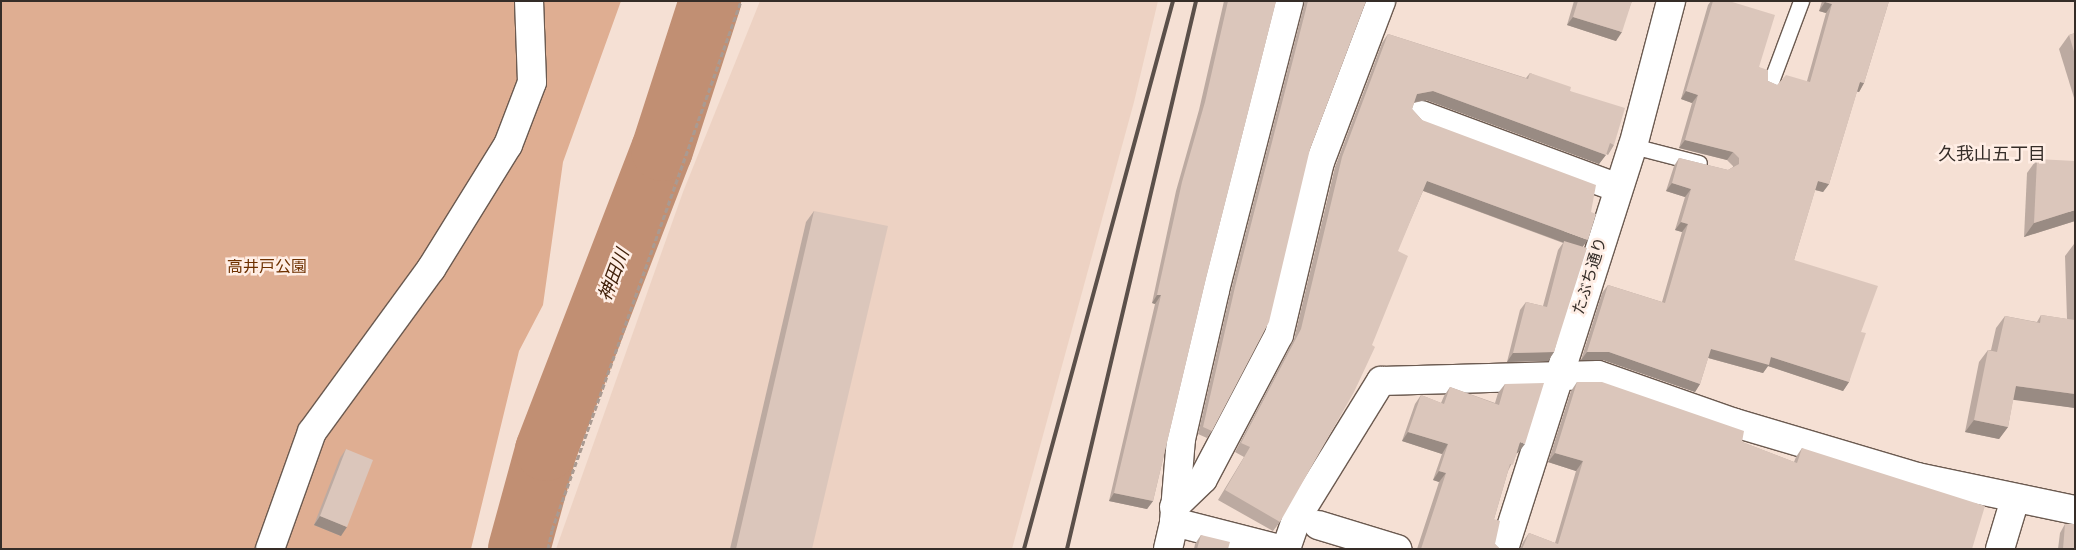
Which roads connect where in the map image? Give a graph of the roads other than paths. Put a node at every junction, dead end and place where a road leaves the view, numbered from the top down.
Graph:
1 (528, 1) edge
2 (1289, 1) edge
3 (1381, 1) edge
4 (1671, 1) edge
5 (1801, 1) edge
6 (1770, 84) edge
7 (1421, 115) dead end
8 (1633, 146) junction
9 (1715, 167) edge
10 (1618, 188) junction
11 (1559, 376) junction
12 (2015, 499) junction
13 (2075, 510) edge
14 (1174, 514) junction
15 (1318, 525) dead end
16 (270, 549) edge
17 (1168, 549) edge
18 (1279, 549) edge
19 (1286, 549) edge
20 (1397, 549) edge
21 (1504, 549) edge
22 (2000, 549) edge

1 - 16 street
2 - 14 street
3 - 14 street
4 - 8 street, たぶち通り
5 - 6 lane
7 - 10 street
8 - 9 lane
8 - 10 street, たぶち通り
10 - 11 street, たぶち通り
11 - 12 street
11 - 19 street
11 - 21 street, たぶち通り
12 - 13 street
12 - 22 street
14 - 17 street
14 - 18 street
15 - 20 street

